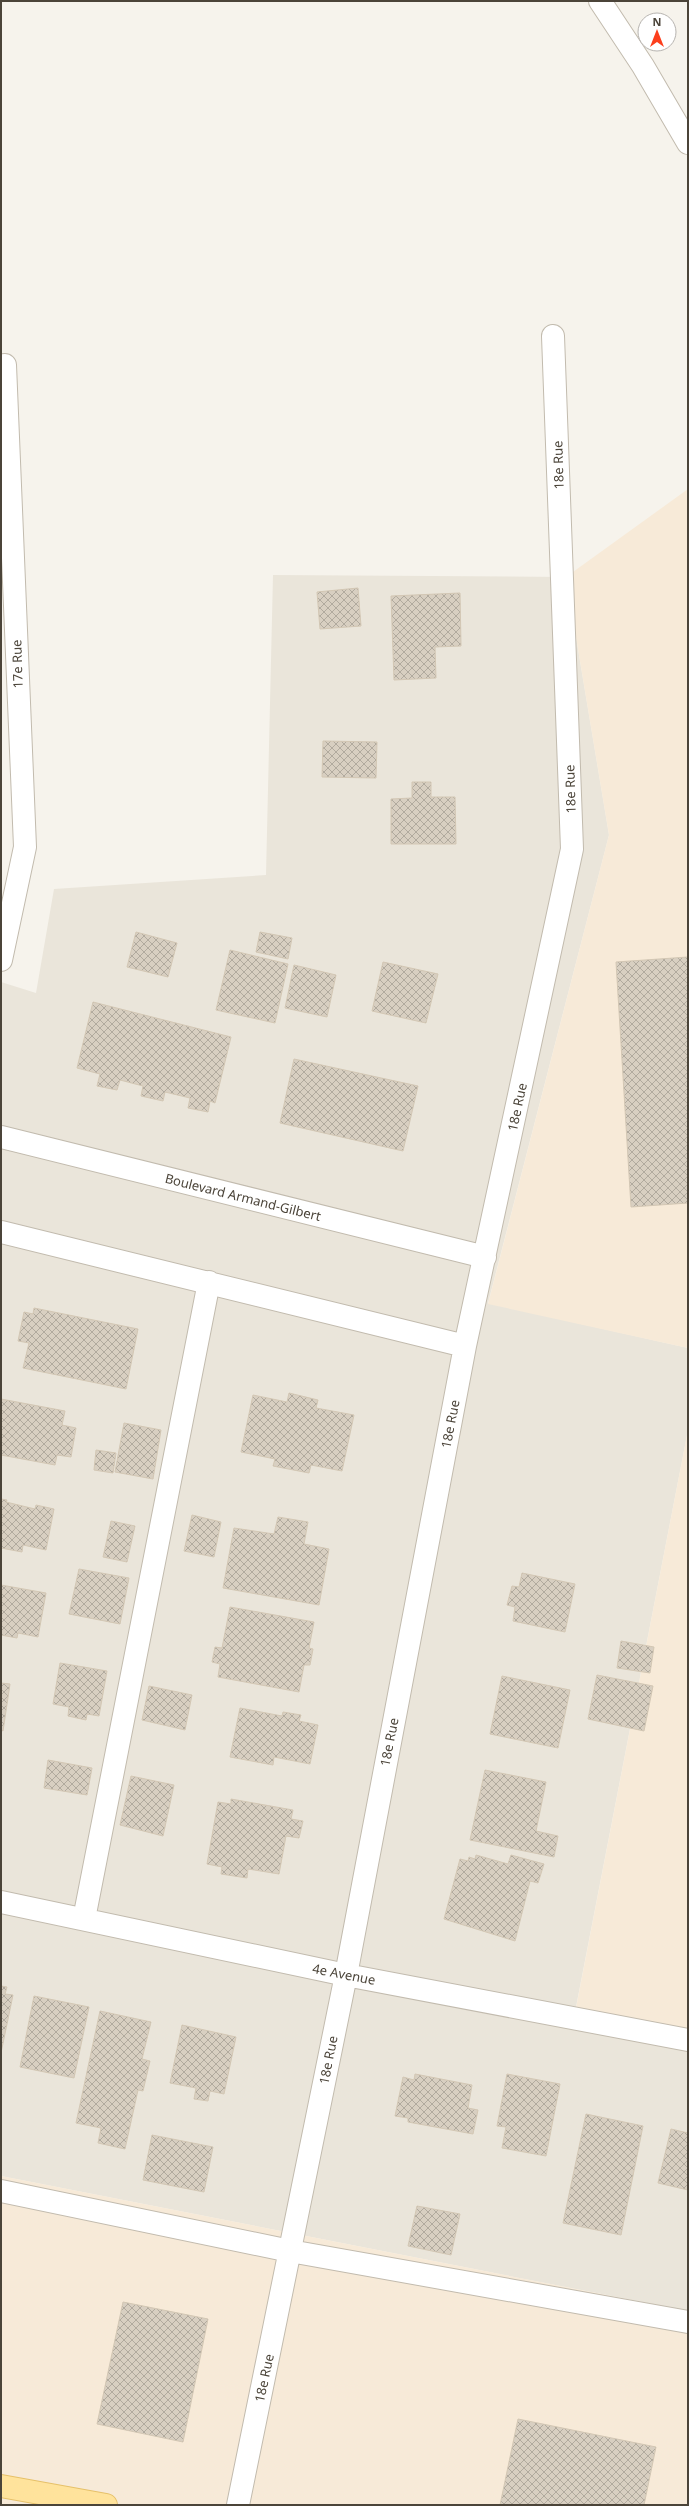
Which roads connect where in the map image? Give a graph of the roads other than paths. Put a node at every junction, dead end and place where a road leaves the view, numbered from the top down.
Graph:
1 (600, 1) edge
2 (688, 143) edge
3 (553, 336) dead end
4 (5, 365) dead end
5 (1, 960) edge
6 (1, 1136) edge
7 (1, 1232) edge
8 (485, 1257) junction
9 (209, 1282) junction
10 (465, 1346) junction
11 (1, 1902) edge
12 (84, 1919) junction
13 (346, 1974) junction
14 (688, 2040) edge
15 (1, 2190) edge
16 (290, 2251) junction
17 (688, 2322) edge
18 (1, 2486) edge
19 (106, 2505) edge
20 (238, 2505) edge

1 - 2 street
3 - 8 street, 18e Rue
4 - 5 street, 17e Rue
6 - 8 street, Boulevard Armand-Gilbert
7 - 9 street
8 - 10 street, 18e Rue
9 - 10 street
9 - 12 street
10 - 13 street, 18e Rue
11 - 12 street, 4e Avenue
12 - 13 street, 4e Avenue
13 - 14 street, 4e Avenue
13 - 16 street, 18e Rue
15 - 16 street
16 - 17 street
16 - 20 street, 18e Rue
18 - 19 main road

